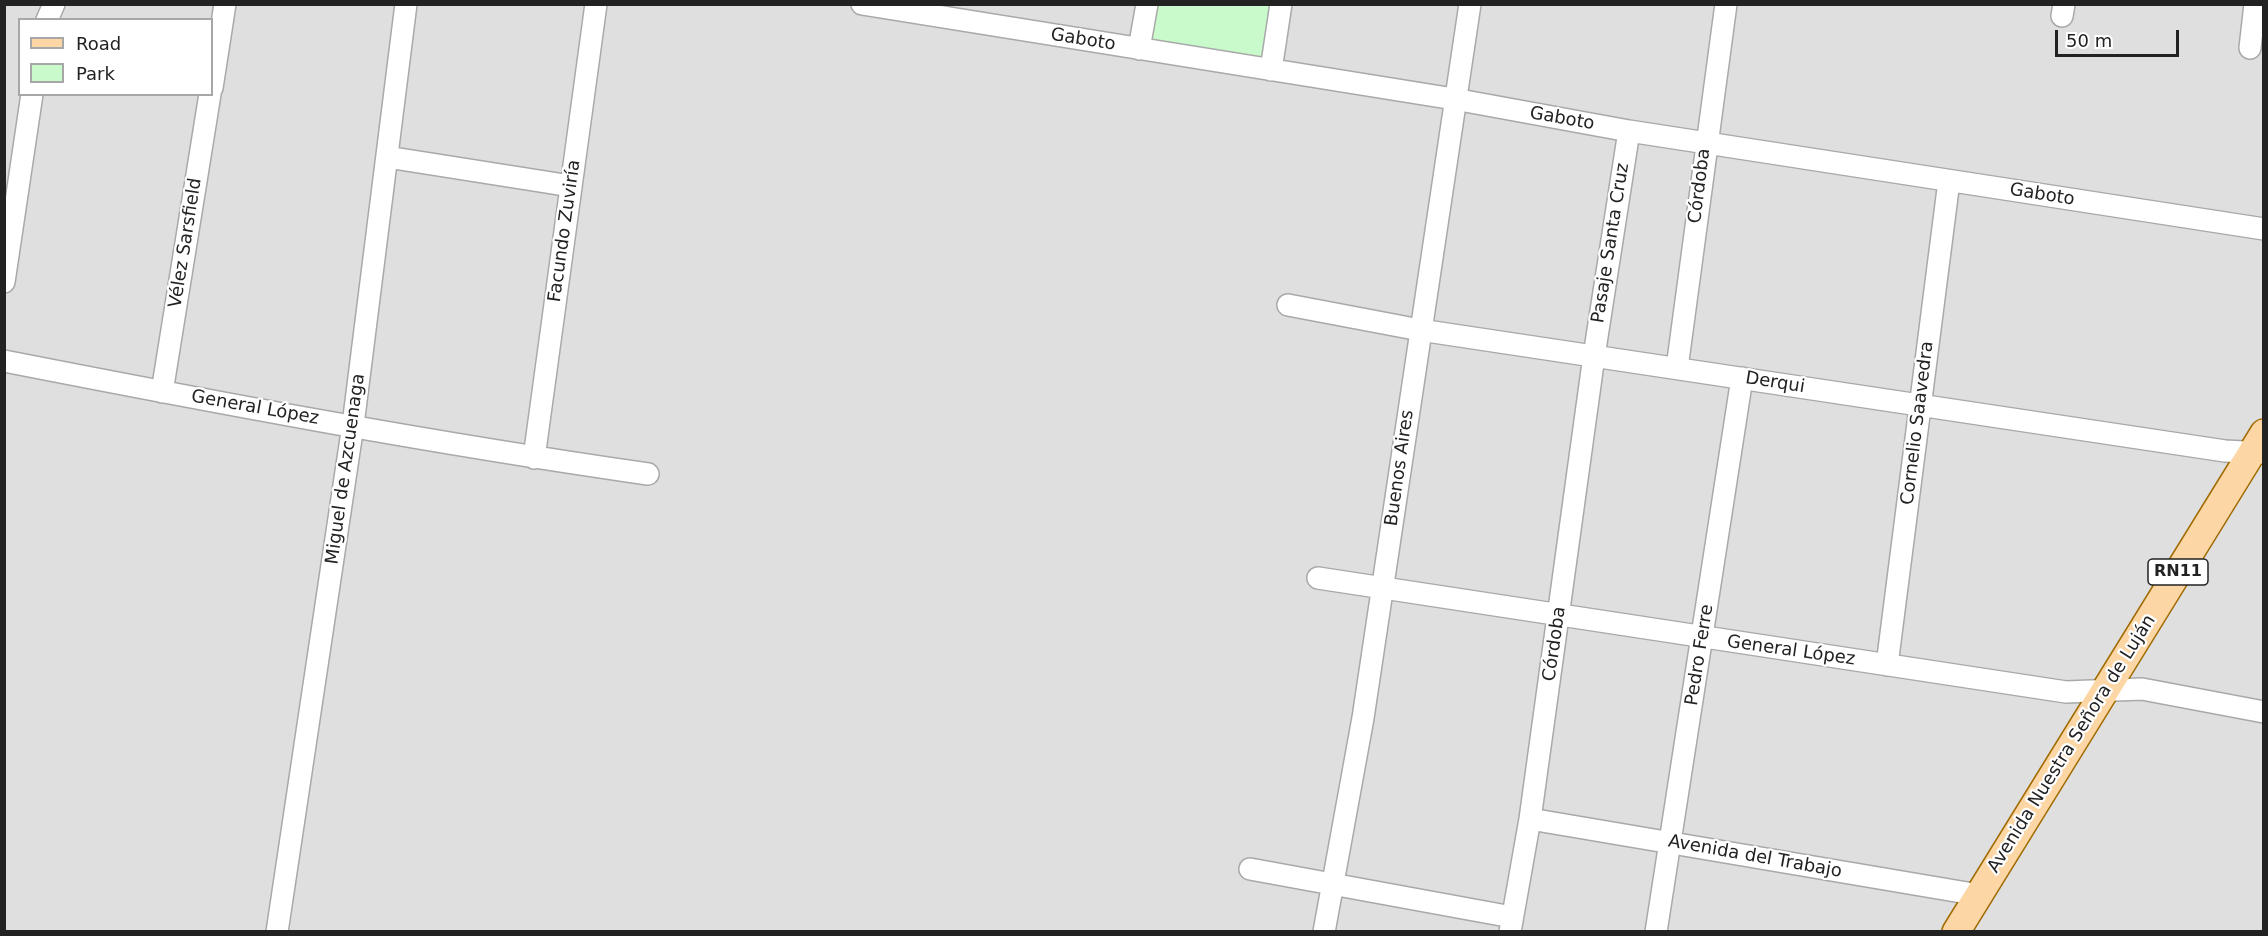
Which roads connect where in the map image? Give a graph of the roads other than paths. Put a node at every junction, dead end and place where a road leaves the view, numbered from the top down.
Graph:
1 (54, 4) edge
2 (225, 4) edge
3 (406, 4) edge
4 (596, 4) edge
5 (862, 4) edge
6 (1147, 4) edge
7 (1281, 4) edge
8 (1470, 4) edge
9 (1725, 4) edge
10 (2255, 4) edge
11 (935, 10) edge
12 (48, 18) edge
13 (2250, 48) dead end
14 (1139, 49) junction
15 (1272, 70) junction
16 (213, 82) edge
17 (32, 96) edge
18 (210, 96) edge
19 (1455, 99) junction
20 (1629, 131) junction
21 (1705, 143) junction
22 (387, 157) junction
23 (1949, 181) junction
24 (571, 186) junction
25 (2264, 229) edge
26 (4, 282) edge
27 (1288, 305) dead end
28 (1420, 330) junction
29 (1594, 356) junction
30 (4, 361) edge
31 (1677, 368) junction
32 (1742, 378) junction
33 (162, 392) junction
34 (1920, 405) junction
35 (353, 425) junction
36 (2260, 446) edge
37 (534, 458) junction
38 (648, 474) dead end
39 (1318, 578) dead end
40 (1383, 588) junction
41 (1559, 614) junction
42 (1703, 638) junction
43 (1887, 665) junction
44 (2103, 692) junction
45 (2264, 712) edge
46 (1530, 819) junction
47 (1668, 843) junction
48 (1250, 869) dead end
49 (1333, 885) junction
50 (1980, 895) junction
51 (1511, 924) edge
52 (277, 932) edge
53 (1324, 932) edge
54 (1656, 932) edge
55 (1956, 932) edge

1 - 12 street
2 - 16 street
3 - 22 street, Miguel de Azcuenaga
4 - 24 street, Facundo Zuviría
5 - 11 street, Gaboto
6 - 14 street
7 - 15 street
8 - 19 street, Buenos Aires
9 - 21 street, Córdoba
10 - 13 street
11 - 14 street, Gaboto
14 - 15 street, Gaboto
15 - 19 street, Gaboto
17 - 26 street
18 - 33 street, Vélez Sarsfield
19 - 20 street, Gaboto
19 - 28 street, Buenos Aires
20 - 21 street, Gaboto
20 - 29 street, Pasaje Santa Cruz
21 - 23 street, Gaboto
21 - 31 street, Córdoba
22 - 24 street
22 - 35 street, Miguel de Azcuenaga
23 - 25 street, Gaboto
23 - 34 street, Cornelio Saavedra
24 - 37 street, Facundo Zuviría
27 - 28 street, Derqui
28 - 29 street, Derqui
28 - 40 street, Buenos Aires
29 - 31 street, Derqui
29 - 41 street, Córdoba
30 - 33 street, General López
31 - 32 street, Derqui
32 - 34 street, Derqui
32 - 42 street, Pedro Ferre
33 - 35 street, General López
34 - 36 street, Derqui
34 - 43 street, Cornelio Saavedra
35 - 37 street, General López
35 - 52 street, Miguel de Azcuenaga
36 - 44 main road, Avenida Nuestra Señora de Luján / RN11
37 - 38 street, General López
39 - 40 street, General López
40 - 41 street, General López
40 - 49 street, Buenos Aires
41 - 42 street, General López
41 - 46 street, Córdoba
42 - 43 street, General López
42 - 47 street, Pedro Ferre
43 - 44 street, General López
44 - 45 street, General López
44 - 50 main road, Avenida Nuestra Señora de Luján / RN11
46 - 47 street, Avenida del Trabajo
46 - 51 street, Córdoba
47 - 50 street, Avenida del Trabajo
47 - 54 street, Pedro Ferre
48 - 49 street
49 - 51 street
49 - 53 street, Buenos Aires
50 - 55 main road, Avenida Nuestra Señora de Luján / RN11

